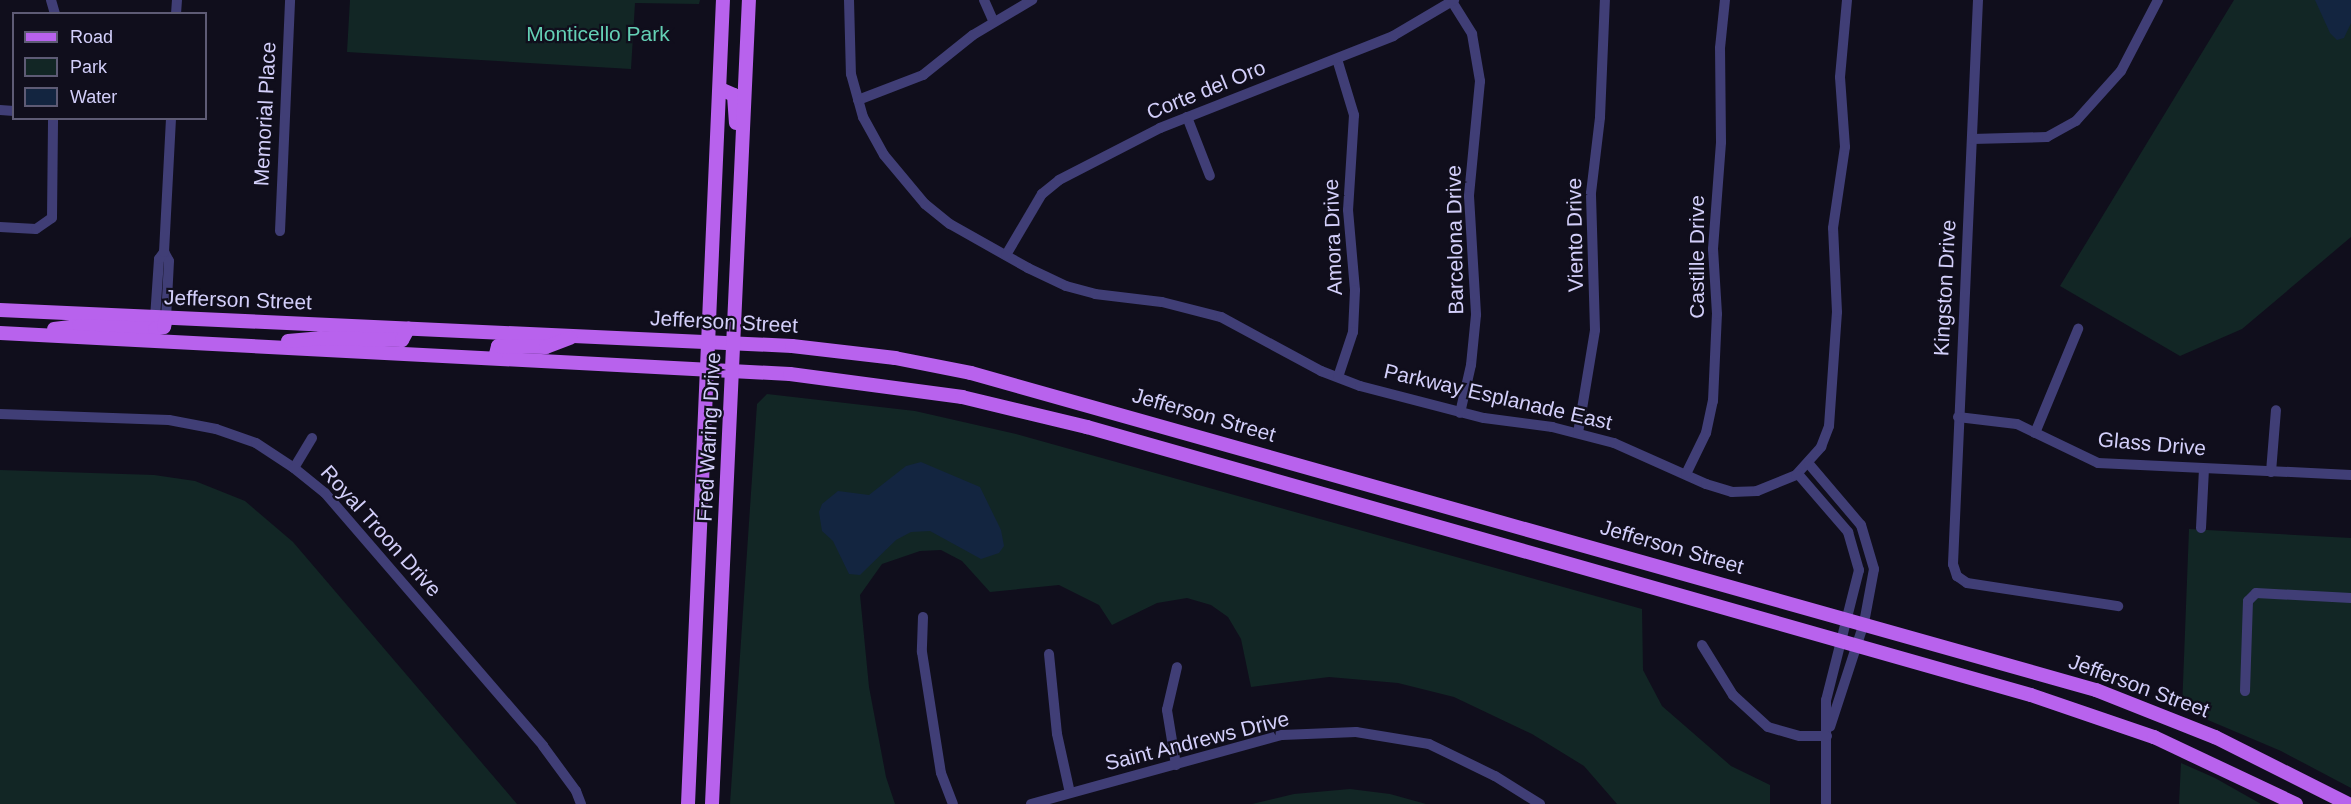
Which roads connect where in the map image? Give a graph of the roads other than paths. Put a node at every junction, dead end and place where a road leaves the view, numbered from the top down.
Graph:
1 (290, 0) edge
2 (723, 0) edge
3 (749, 0) edge
4 (849, 0) edge
5 (984, 0) edge
6 (1032, 0) edge
7 (1452, 0) edge
8 (1605, 0) edge
9 (1725, 0) edge
10 (1847, 0) edge
11 (1978, 0) edge
12 (2158, 0) edge
13 (994, 22) junction
14 (1337, 58) junction
15 (720, 89) junction
16 (858, 100) junction
17 (1187, 117) junction
18 (53, 120) edge
19 (171, 120) edge
20 (1972, 139) junction
21 (742, 172) junction
22 (1210, 176) dead end
23 (0, 227) edge
24 (280, 231) dead end
25 (1006, 255) junction
26 (0, 310) edge
27 (160, 318) junction
28 (2078, 328) dead end
29 (408, 329) junction
30 (6, 334) edge
31 (577, 336) junction
32 (708, 342) junction
33 (735, 343) junction
34 (244, 345) junction
35 (495, 358) junction
36 (707, 369) junction
37 (733, 371) junction
38 (1338, 377) junction
39 (2276, 410) dead end
40 (1460, 413) junction
41 (0, 414) edge
42 (1958, 417) junction
43 (1578, 433) junction
44 (2035, 433) junction
45 (312, 438) dead end
46 (294, 468) junction
47 (1803, 469) junction
48 (2204, 469) junction
49 (2271, 472) junction
50 (1686, 474) junction
51 (2351, 475) edge
52 (2200, 528) dead end
53 (2351, 598) edge
54 (2118, 606) dead end
55 (923, 617) dead end
56 (1853, 632) junction
57 (1702, 645) dead end
58 (1049, 654) dead end
59 (1177, 667) dead end
60 (2245, 691) dead end
61 (1827, 736) junction
62 (1176, 765) junction
63 (1070, 793) junction
64 (582, 804) edge
65 (688, 804) edge
66 (712, 804) edge
67 (953, 804) edge
68 (1030, 804) edge
69 (1540, 804) edge
70 (1826, 804) edge
71 (2296, 804) edge
72 (2348, 804) edge

1 - 24 street, Memorial Place
2 - 15 main road, Fred Waring Drive
3 - 21 main road, Fred Waring Drive
4 - 16 street, Parkway Esplanade East
5 - 13 street
6 - 13 street
7 - 14 street, Corte del Oro
7 - 40 street, Barcelona Drive
8 - 43 street, Viento Drive
9 - 50 street, Castille Drive
10 - 47 street
11 - 20 street, Kingston Drive
12 - 20 street
13 - 16 street
14 - 17 street, Corte del Oro
14 - 38 street, Amora Drive
15 - 21 main road
15 - 32 main road, Fred Waring Drive
16 - 25 street, Parkway Esplanade East
17 - 22 street
17 - 25 street, Corte del Oro
18 - 23 street
19 - 27 street
20 - 42 street, Kingston Drive
21 - 33 main road, Fred Waring Drive
25 - 38 street, Parkway Esplanade East
26 - 27 main road, Jefferson Street
27 - 29 main road, Jefferson Street
27 - 30 main road
28 - 44 street
29 - 31 main road, Jefferson Street
29 - 34 main road
30 - 34 main road, Jefferson Street
31 - 32 main road, Jefferson Street
31 - 35 main road
32 - 33 main road, Jefferson Street
32 - 36 main road, Fred Waring Drive
33 - 37 main road, Fred Waring Drive
33 - 56 main road, Jefferson Street
34 - 35 main road, Jefferson Street
35 - 36 main road, Jefferson Street
36 - 37 main road, Jefferson Street
36 - 65 main road, Fred Waring Drive
37 - 56 main road, Jefferson Street
37 - 66 main road, Fred Waring Drive
38 - 40 street, Parkway Esplanade East
39 - 49 street
40 - 43 street, Parkway Esplanade East
41 - 46 street, Royal Troon Drive
42 - 44 street, Glass Drive
42 - 54 street, Kingston Drive
43 - 50 street, Parkway Esplanade East
44 - 48 street, Glass Drive
45 - 46 street
46 - 64 street, Royal Troon Drive
47 - 50 street, Parkway Esplanade East
47 - 56 street
48 - 49 street, Glass Drive
48 - 52 street
49 - 51 street, Glass Drive
53 - 60 street
55 - 67 street
56 - 61 street
56 - 71 main road, Jefferson Street
56 - 72 main road, Jefferson Street
57 - 61 street
58 - 63 street
59 - 62 street
61 - 70 street
62 - 63 street, Saint Andrews Drive
62 - 69 street, Saint Andrews Drive
63 - 68 street, Saint Andrews Drive

